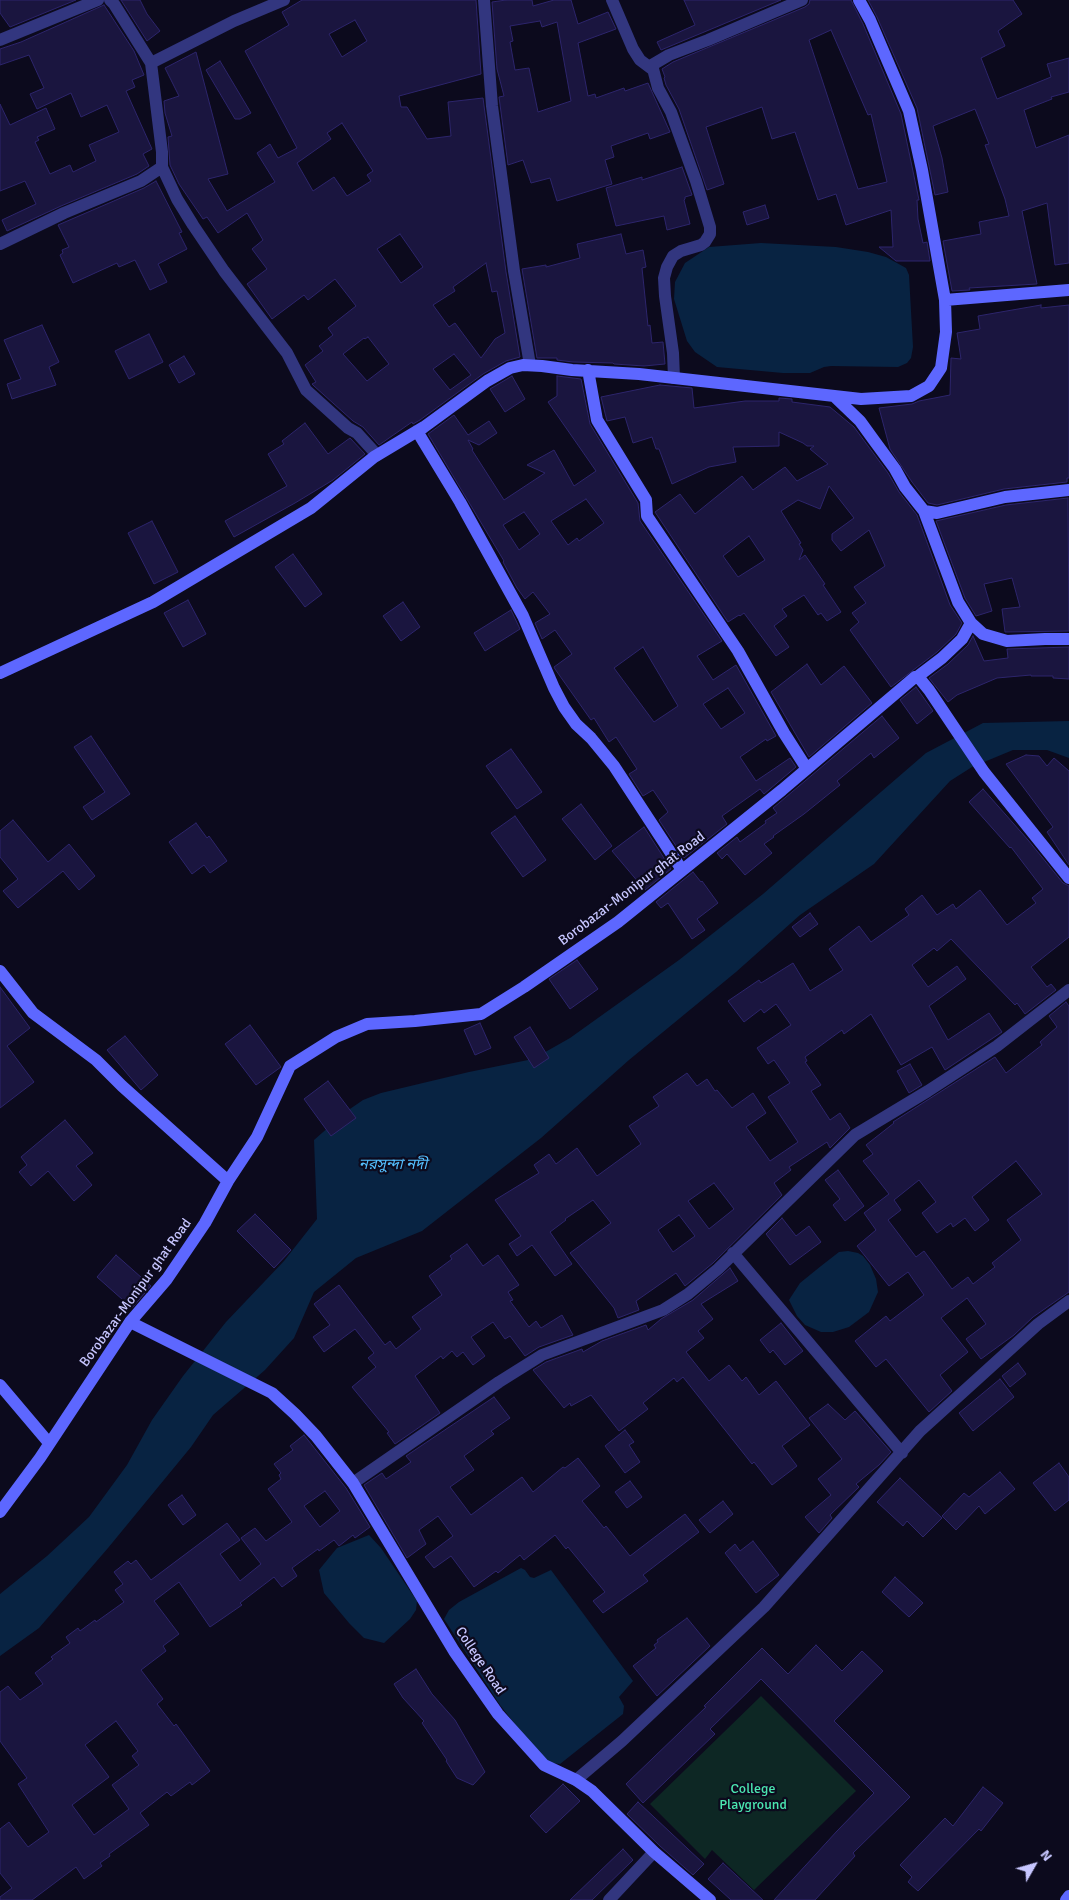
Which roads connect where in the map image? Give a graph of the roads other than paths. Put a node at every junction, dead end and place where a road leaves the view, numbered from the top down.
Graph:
1 (110, 0) edge
2 (284, 0) edge
3 (484, 0) edge
4 (612, 0) edge
5 (802, 0) edge
6 (859, 0) edge
7 (94, 1) edge
8 (0, 40) edge
9 (151, 63) junction
10 (652, 69) junction
11 (162, 167) junction
12 (0, 244) edge
13 (1069, 290) edge
14 (945, 300) junction
15 (530, 365) junction
16 (588, 370) junction
17 (674, 378) junction
18 (835, 397) junction
19 (418, 431) junction
20 (377, 456) junction
21 (1069, 490) edge
22 (924, 511) junction
23 (971, 623) junction
24 (1069, 639) edge
25 (0, 673) edge
26 (917, 676) junction
27 (807, 769) junction
28 (682, 870) junction
29 (1069, 878) edge
30 (0, 971) edge
31 (1069, 990) edge
32 (228, 1181) junction
33 (733, 1253) junction
34 (1069, 1301) edge
35 (130, 1322) junction
36 (0, 1385) edge
37 (49, 1443) junction
38 (902, 1453) junction
39 (352, 1483) junction
40 (0, 1512) edge
41 (576, 1780) junction
42 (654, 1852) junction
43 (1069, 1896) edge
44 (609, 1900) edge
45 (710, 1900) edge
46 (1066, 1900) edge

1 - 9 street
2 - 9 street
3 - 15 street
4 - 10 street
5 - 10 street
6 - 14 street
7 - 8 street
9 - 11 street
10 - 17 street
11 - 12 street
11 - 20 street
13 - 14 street
14 - 18 street
15 - 16 street
15 - 19 street
16 - 17 street
16 - 27 street
17 - 18 street
18 - 22 street
19 - 20 street
19 - 28 street
20 - 25 street
21 - 22 street
22 - 23 street
23 - 24 street
23 - 26 street, Borobazar-Monipur ghat Road
26 - 27 street, Borobazar-Monipur ghat Road
26 - 29 street
27 - 28 street, Borobazar-Monipur ghat Road
28 - 32 street, Borobazar-Monipur ghat Road
30 - 32 street
31 - 33 street
32 - 35 street, Borobazar-Monipur ghat Road
33 - 38 street
33 - 39 street
34 - 38 street
35 - 37 street, Borobazar-Monipur ghat Road
35 - 39 street, College Road
36 - 37 street
37 - 40 street, Borobazar-Monipur ghat Road
38 - 41 street
39 - 41 street, College Road
41 - 42 street, College Road
42 - 44 street
42 - 45 street, College Road
43 - 46 street

